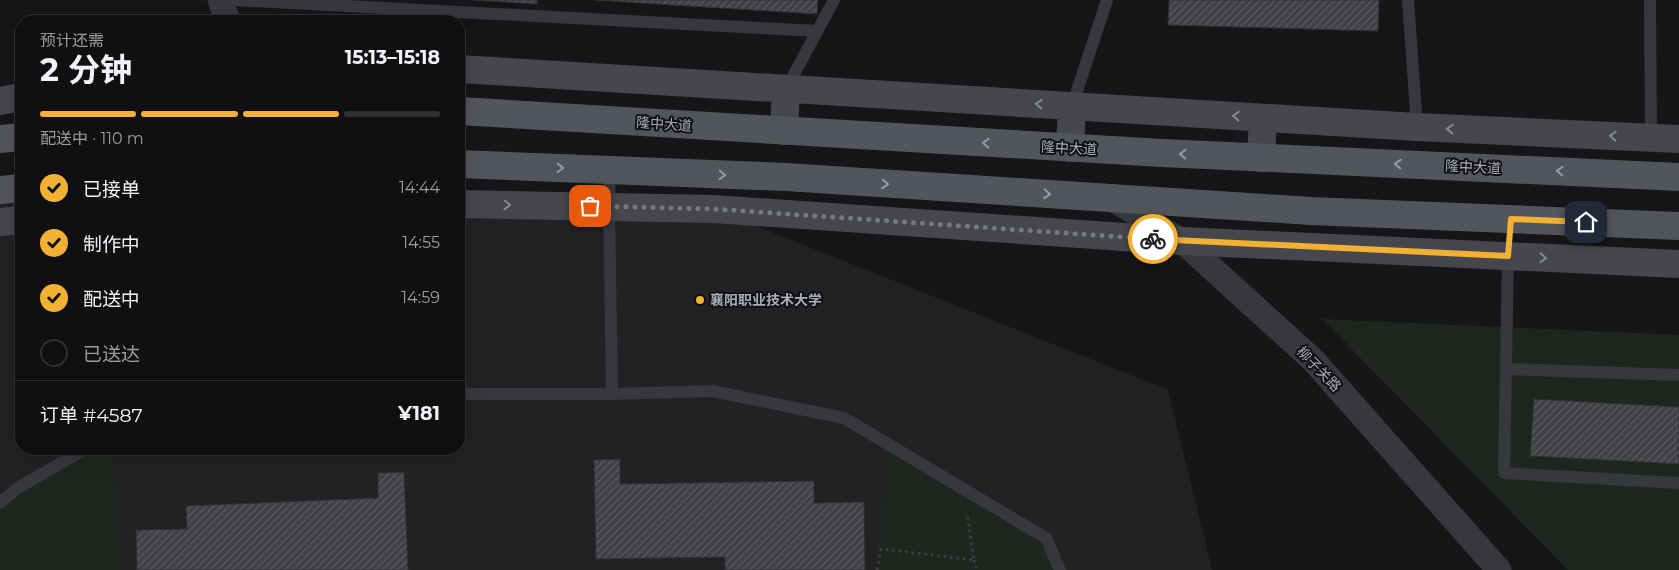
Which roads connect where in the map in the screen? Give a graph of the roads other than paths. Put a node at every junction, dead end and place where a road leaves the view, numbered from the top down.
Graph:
1 (220, 0) edge
2 (233, 0) edge
3 (834, 0) edge
4 (1107, 0) edge
5 (1408, 0) edge
6 (1650, 0) edge
7 (226, 15) edge
8 (817, 31) junction
9 (465, 69) edge
10 (786, 88) junction
11 (15, 98) edge
12 (0, 101) edge
13 (1072, 106) junction
14 (465, 111) edge
15 (1263, 118) junction
16 (1417, 127) junction
17 (784, 131) junction
18 (15, 138) edge
19 (1652, 138) junction
20 (0, 139) edge
21 (1679, 139) edge
22 (1070, 148) junction
23 (1261, 158) junction
24 (465, 164) edge
25 (610, 170) junction
26 (1651, 175) junction
27 (1679, 177) edge
28 (15, 189) edge
29 (0, 190) edge
30 (1112, 198) junction
31 (465, 204) edge
32 (609, 207) junction
33 (1511, 219) junction
34 (15, 221) edge
35 (0, 222) edge
36 (1679, 226) edge
37 (1182, 241) junction
38 (1508, 256) junction
39 (1679, 264) edge
40 (1506, 369) junction
41 (1679, 375) edge
42 (465, 394) edge
43 (612, 394) junction
44 (75, 455) edge
45 (1679, 483) edge
46 (0, 503) edge
47 (1060, 570) edge
48 (1499, 570) edge

1 - 7 street
2 - 8 lane
3 - 8 lane
4 - 13 lane
5 - 16 lane
6 - 19 lane
8 - 10 lane
9 - 10 street
13 -> 10 street
10 - 17 street
11 - 12 street
15 -> 13 street
13 - 22 street
14 - 17 main road, 隆中大道
15 - 16 street
15 - 23 street
19 -> 16 street
22 -> 17 main road, 隆中大道
18 - 20 main road
19 - 21 street
19 - 26 street
23 -> 22 main road, 隆中大道
26 -> 23 main road, 隆中大道
24 -> 25 main road
25 -> 30 main road
25 - 32 lane
26 - 27 main road, 隆中大道
28 - 29 main road
30 - 33 main road
30 - 37 street, 柳子关路
31 -> 32 street
32 - 37 street
32 - 43 lane
33 - 36 main road
33 - 38 street
34 - 35 street
37 - 38 street
37 - 48 street, 柳子关路
38 -> 39 street
38 - 40 lane
40 - 41 lane
40 - 45 lane
42 - 43 lane
43 - 47 lane
44 - 46 lane

